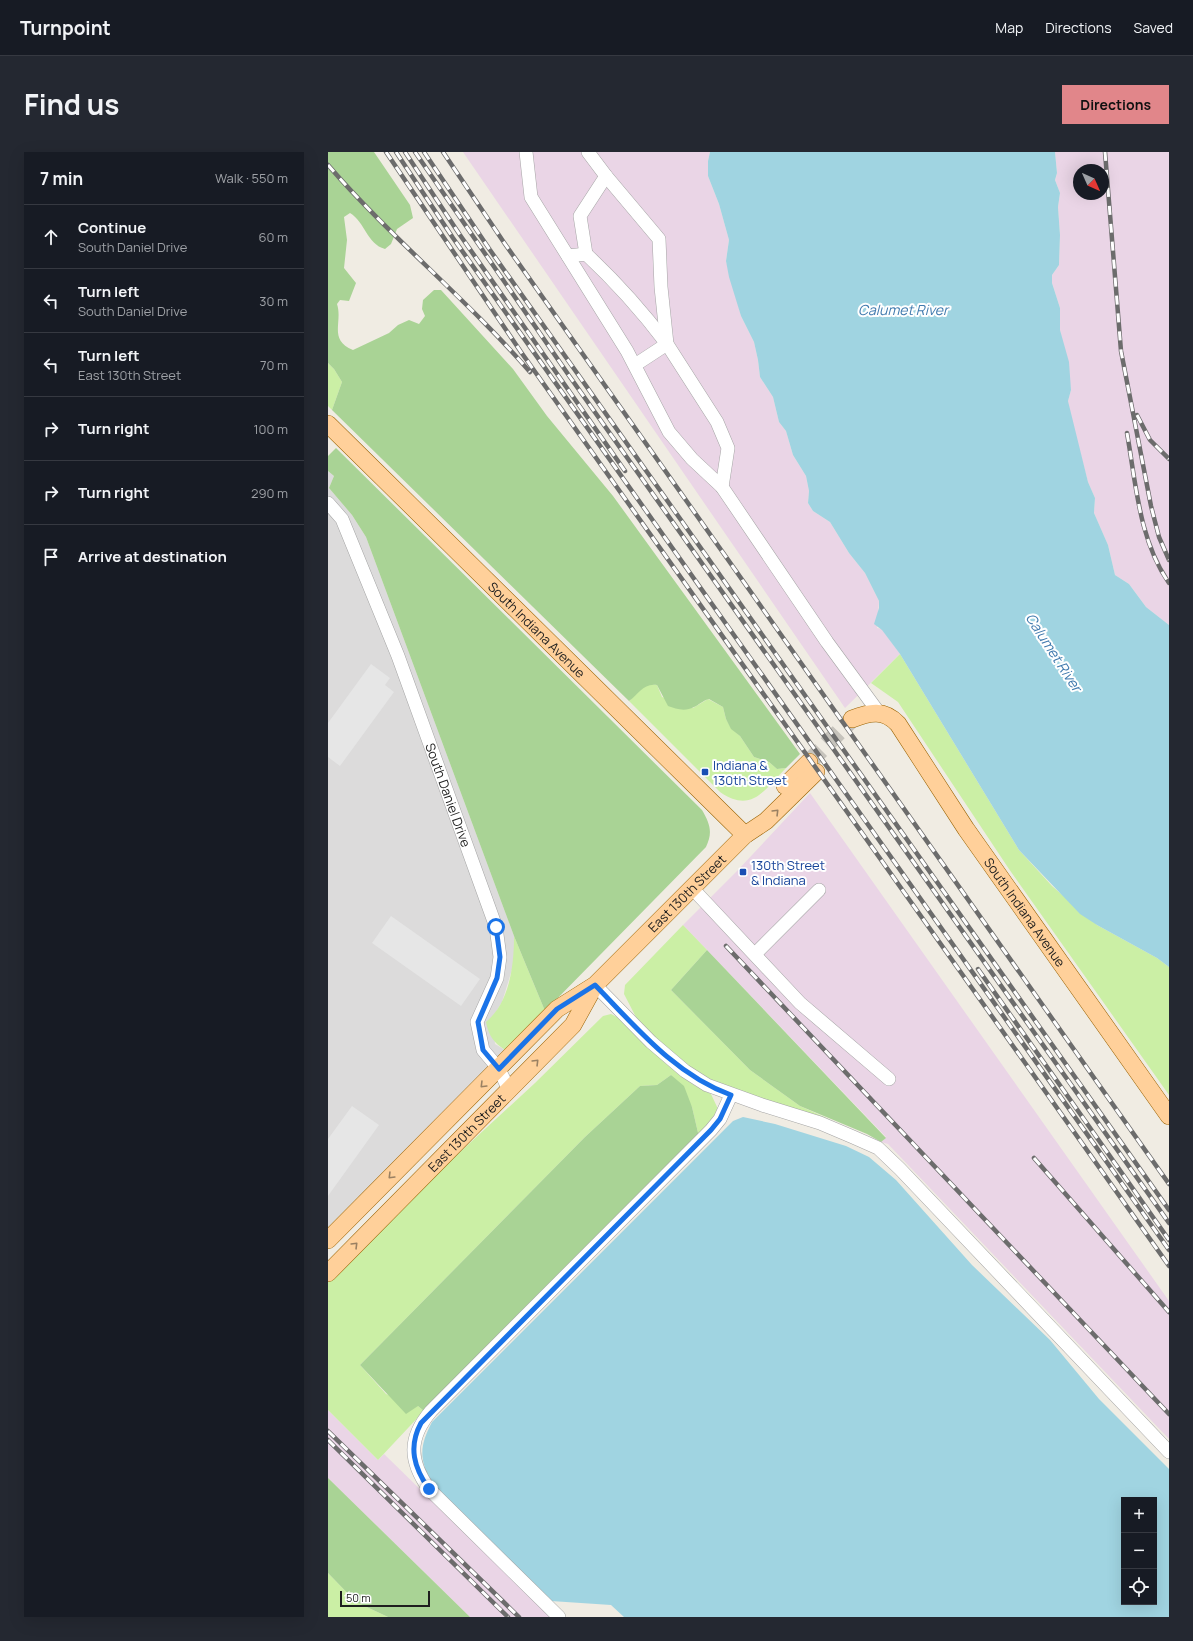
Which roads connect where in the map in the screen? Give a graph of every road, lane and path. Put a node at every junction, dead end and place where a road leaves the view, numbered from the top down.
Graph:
1 (526, 152) edge
2 (588, 152) edge
3 (606, 176) junction
4 (586, 254) junction
5 (568, 256) junction
6 (667, 344) junction
7 (635, 365) junction
8 (328, 424) edge
9 (722, 488) junction
10 (328, 503) edge
11 (879, 713) junction
12 (856, 724) tunnel mouth
13 (812, 767) tunnel mouth
14 (745, 835) junction
15 (692, 888) junction
16 (819, 890) dead end
17 (754, 954) junction
18 (595, 985) junction
19 (499, 1069) junction
20 (889, 1079) dead end
21 (509, 1090) junction
22 (731, 1095) junction
23 (1169, 1116) edge
24 (328, 1240) edge
25 (328, 1272) edge
26 (1169, 1452) edge
27 (559, 1617) edge

1 - 5 street
2 - 3 street
3 - 4 street
3 - 6 street
4 - 5 street
4 - 6 street
5 - 7 street
6 - 7 street
6 - 9 street
7 - 9 street
8 - 14 main road, South Indiana Avenue
9 - 11 street
10 - 19 street, South Daniel Drive
11 - 12 main road
11 - 23 main road, South Indiana Avenue
13 - 14 main road, East 130th Street
14 - 15 main road, East 130th Street
15 - 17 street
15 - 18 main road, East 130th Street
16 - 17 street
17 - 20 street
18 - 19 main road, East 130th Street
21 -> 18 main road, East 130th Street
18 - 22 street
19 - 21 street, South Daniel Drive
19 -> 24 main road, East 130th Street
25 -> 21 main road, East 130th Street
22 - 26 street
22 - 27 street

